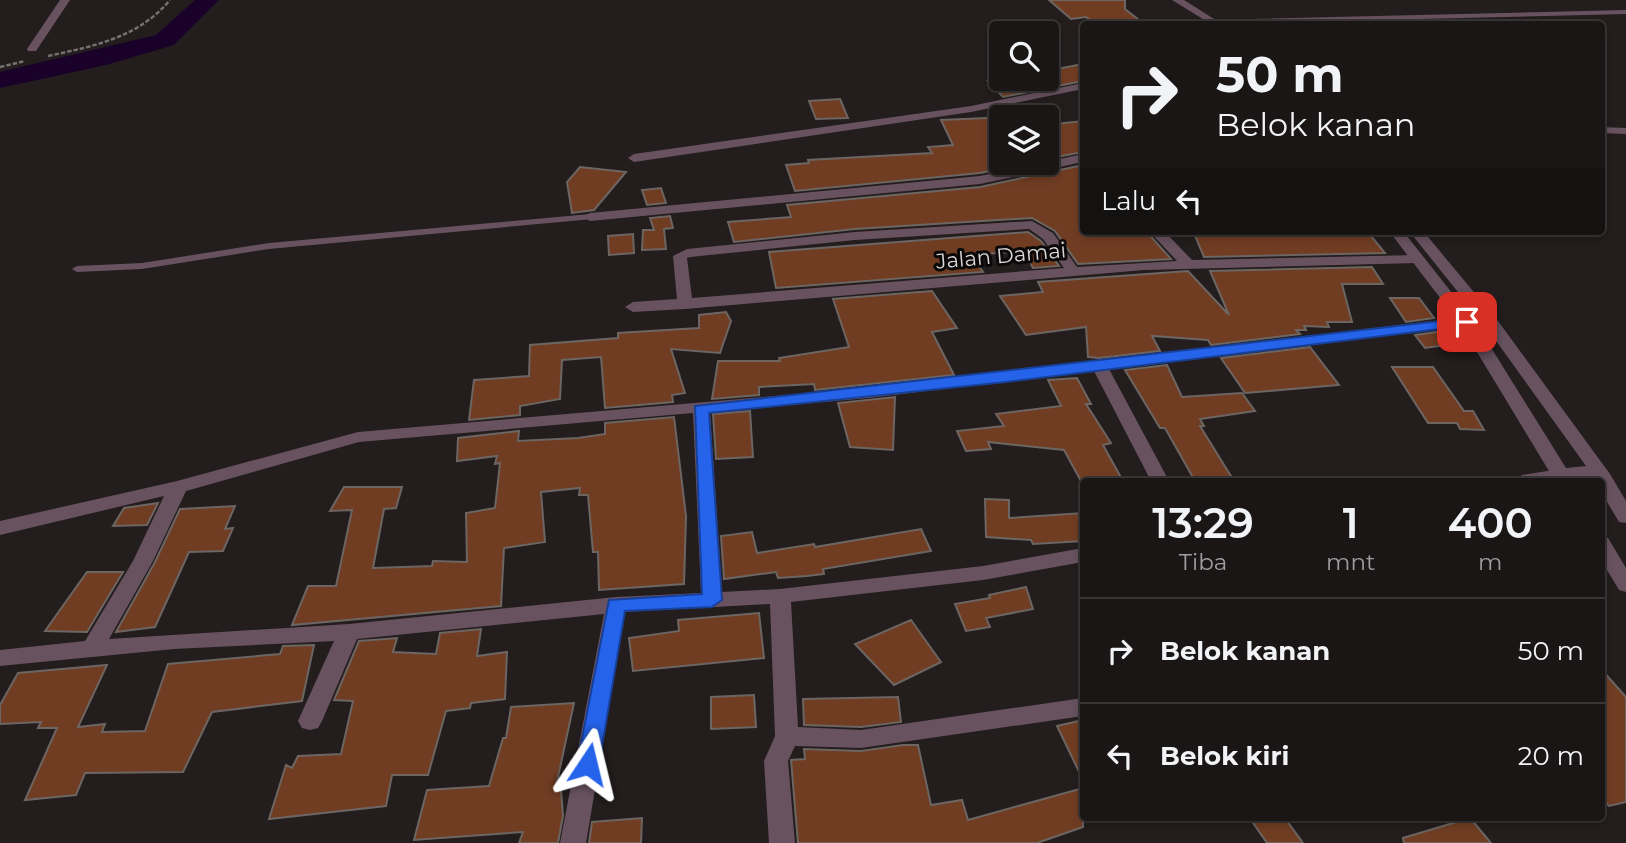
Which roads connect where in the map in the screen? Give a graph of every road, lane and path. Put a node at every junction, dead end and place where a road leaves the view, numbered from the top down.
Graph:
1 (65, 0) edge
2 (170, 0) edge
3 (1164, 0) edge
4 (1177, 0) edge
5 (1626, 12) edge
6 (1205, 21) edge
7 (1207, 21) edge
8 (1330, 21) edge
9 (32, 49) dead end
10 (40, 57) dead end
11 (27, 61) dead end
12 (0, 67) edge
13 (1080, 87) edge
14 (1605, 130) edge
15 (1626, 131) edge
16 (634, 158) dead end
17 (1080, 159) edge
18 (590, 217) joint
19 (1160, 235) edge
20 (1399, 235) edge
21 (1419, 235) edge
22 (1416, 259) junction
23 (1187, 263) junction
24 (77, 269) dead end
25 (1073, 271) junction
26 (685, 304) junction
27 (633, 307) dead end
28 (1467, 322) junction
29 (1100, 366) junction
30 (701, 409) junction
31 (1598, 470) junction
32 (1158, 478) edge
33 (1562, 478) edge
34 (1603, 478) edge
35 (1605, 482) edge
36 (178, 487) junction
37 (1626, 517) edge
38 (0, 528) edge
39 (1605, 551) edge
40 (1080, 556) edge
41 (1626, 585) edge
42 (780, 596) junction
43 (712, 600) junction
44 (616, 605) junction
45 (349, 632) junction
46 (92, 649) junction
47 (0, 658) edge
48 (1080, 707) edge
49 (310, 721) dead end
50 (787, 736) junction
51 (573, 843) edge
52 (782, 843) edge

1 - 9 street
2 - 10 path
3 - 6 street
4 - 7 street
5 - 8 lane
11 - 12 path
13 - 16 street
14 - 15 lane
17 - 18 street
18 - 24 lane
19 - 23 street
20 - 22 street
21 - 31 street
22 - 23 street, Jalan Damai
22 - 28 street
23 - 25 street, Jalan Damai
25 - 26 street, Jalan Damai
25 - 26 street
26 - 27 street, Jalan Damai
28 - 29 street
28 - 33 street
29 - 30 street
29 - 32 street
30 - 36 street
30 - 43 street
31 - 33 street
31 - 34 street
35 - 37 street
36 - 38 street
36 - 46 street
39 - 41 street
40 - 42 street
42 - 43 street
42 - 50 street
43 - 44 street
44 - 45 street
44 - 51 street
45 - 46 street
45 - 49 street
46 - 47 street
48 - 50 street
50 - 52 street

